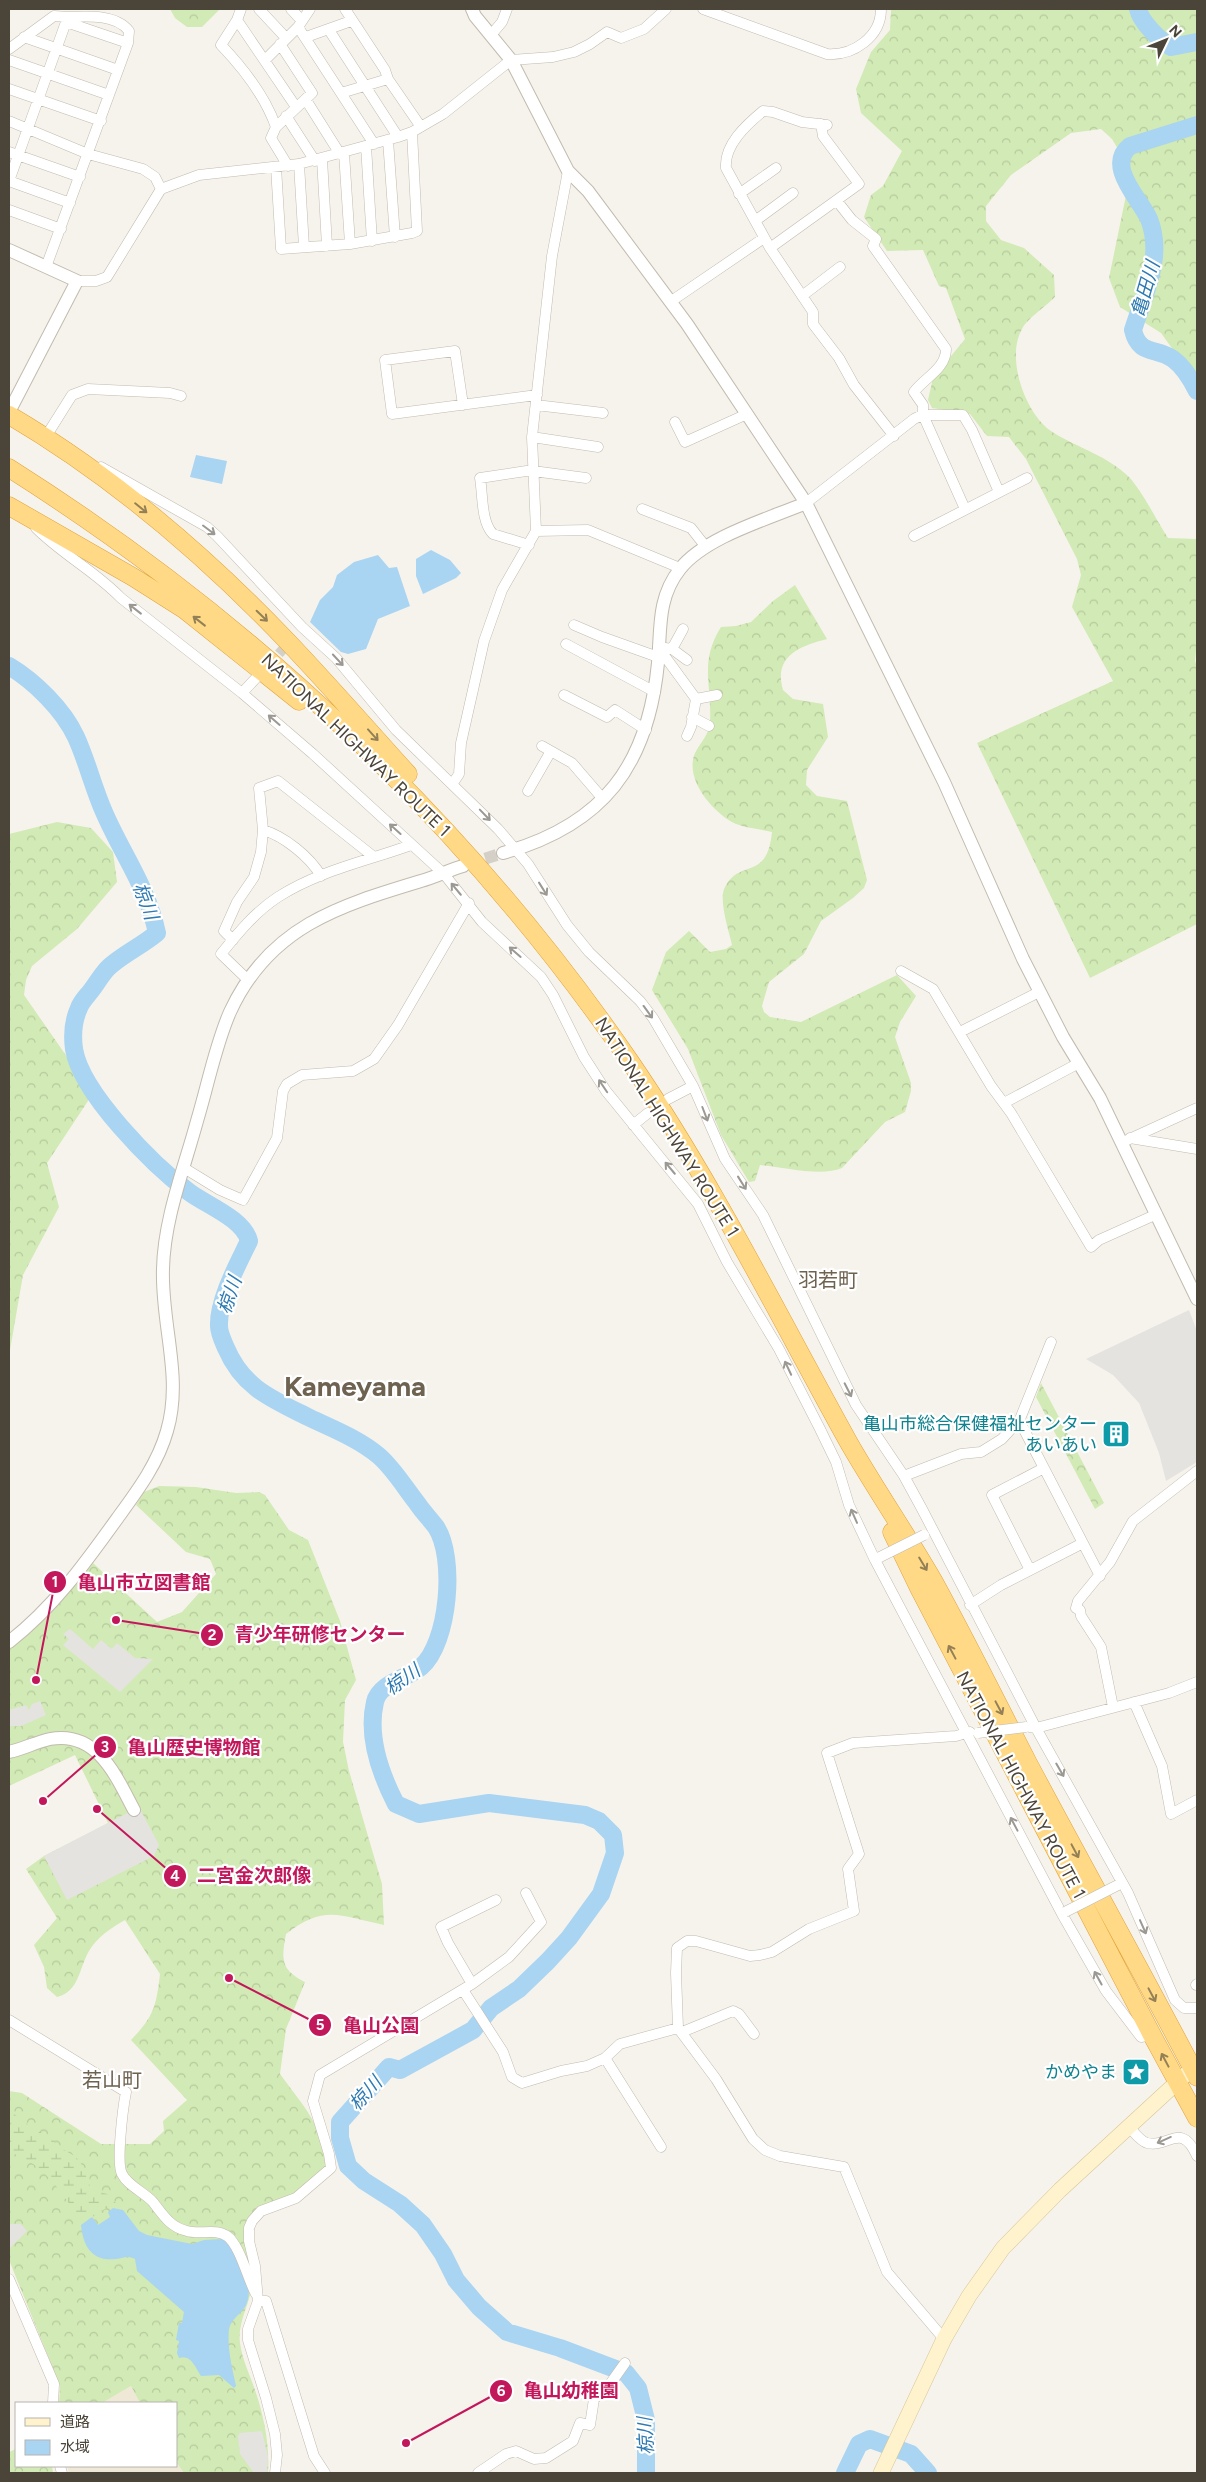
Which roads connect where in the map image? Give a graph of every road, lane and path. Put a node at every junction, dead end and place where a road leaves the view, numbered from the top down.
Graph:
1 (241, 9) edge
2 (259, 9) edge
3 (291, 9) edge
4 (310, 9) edge
5 (472, 9) edge
6 (507, 9) edge
7 (666, 9) edge
8 (703, 9) edge
9 (881, 9) edge
10 (349, 12) edge
11 (67, 19) junction
12 (237, 20) junction
13 (300, 24) junction
14 (329, 30) junction
15 (491, 35) junction
16 (24, 36) junction
17 (306, 37) junction
18 (283, 41) junction
19 (128, 43) junction
20 (57, 48) junction
21 (9, 49) edge
22 (9, 60) edge
23 (265, 60) junction
24 (511, 60) junction
25 (118, 70) junction
26 (47, 74) junction
27 (388, 79) junction
28 (364, 86) junction
29 (9, 89) edge
30 (341, 92) junction
31 (109, 95) junction
32 (38, 99) junction
33 (306, 100) junction
34 (296, 107) junction
35 (286, 116) junction
36 (9, 121) edge
37 (101, 121) junction
38 (276, 127) junction
39 (28, 128) junction
40 (417, 130) junction
41 (393, 139) junction
42 (370, 145) junction
43 (342, 153) junction
44 (14, 154) edge
45 (88, 154) junction
46 (318, 160) junction
47 (299, 164) junction
48 (288, 166) junction
49 (276, 167) junction
50 (776, 168) dead end
51 (568, 172) junction
52 (80, 177) junction
53 (9, 181) edge
54 (161, 189) junction
55 (793, 193) dead end
56 (739, 194) junction
57 (837, 201) junction
58 (70, 203) junction
59 (9, 210) edge
60 (755, 221) junction
61 (60, 229) junction
62 (394, 237) junction
63 (764, 238) junction
64 (372, 240) junction
65 (350, 244) junction
66 (327, 246) junction
67 (304, 247) junction
68 (770, 248) junction
69 (9, 250) edge
70 (46, 267) junction
71 (840, 267) dead end
72 (77, 281) junction
73 (802, 296) junction
74 (670, 302) junction
75 (182, 396) dead end
76 (537, 400) junction
77 (462, 405) junction
78 (9, 413) edge
79 (603, 413) dead end
80 (747, 414) junction
81 (923, 416) junction
82 (675, 422) dead end
83 (894, 436) junction
84 (532, 437) junction
85 (45, 438) junction
86 (598, 447) dead end
87 (74, 457) junction
88 (9, 468) edge
89 (533, 471) junction
90 (586, 478) dead end
91 (1027, 478) dead end
92 (999, 492) junction
93 (806, 503) junction
94 (9, 506) edge
95 (642, 509) dead end
96 (965, 509) junction
97 (27, 518) junction
98 (536, 531) junction
99 (914, 536) dead end
100 (529, 546) junction
101 (706, 546) junction
102 (680, 568) junction
103 (574, 625) dead end
104 (302, 627) junction
105 (683, 628) dead end
106 (293, 638) tunnel mouth
107 (566, 644) dead end
108 (672, 649) junction
109 (658, 652) junction
110 (687, 660) dead end
111 (258, 677) dead end
112 (655, 692) junction
113 (242, 693) junction
114 (564, 695) dead end
115 (717, 695) dead end
116 (696, 699) junction
117 (692, 717) junction
118 (709, 726) dead end
119 (646, 730) junction
120 (687, 736) dead end
121 (400, 781) junction
122 (453, 783) junction
123 (528, 791) dead end
124 (602, 799) junction
125 (263, 830) junction
126 (411, 845) junction
127 (516, 849) junction
128 (503, 853) tunnel mouth
129 (374, 858) junction
130 (463, 866) tunnel mouth
131 (444, 874) junction
132 (321, 876) junction
133 (501, 891) junction
134 (468, 903) junction
135 (233, 940) junction
136 (901, 971) dead end
137 (248, 980) junction
138 (1039, 992) junction
139 (960, 1032) junction
140 (1079, 1063) junction
141 (693, 1086) junction
142 (668, 1099) dead end
143 (1004, 1103) junction
144 (1197, 1108) edge
145 (648, 1113) dead end
146 (633, 1125) junction
147 (1126, 1140) junction
148 (1197, 1149) edge
149 (183, 1170) junction
150 (1157, 1214) junction
151 (1197, 1299) edge
152 (1051, 1342) dead end
153 (1019, 1420) junction
154 (852, 1448) junction
155 (1044, 1468) junction
156 (1197, 1471) edge
157 (904, 1476) junction
158 (929, 1533) junction
159 (1083, 1543) junction
160 (878, 1558) junction
161 (1030, 1570) junction
162 (1100, 1576) junction
163 (970, 1605) junction
164 (9, 1642) edge
165 (1197, 1682) edge
166 (1134, 1702) junction
167 (1113, 1707) junction
168 (1031, 1727) junction
169 (965, 1732) junction
170 (9, 1752) edge
171 (1197, 1800) edge
172 (134, 1810) dead end
173 (1120, 1884) junction
174 (526, 1893) dead end
175 (496, 1900) dead end
176 (1064, 1913) junction
177 (468, 1987) junction
178 (1197, 2008) edge
179 (9, 2020) edge
180 (680, 2030) junction
181 (754, 2034) dead end
182 (1152, 2035) junction
183 (605, 2058) junction
184 (1196, 2070) edge
185 (1177, 2082) junction
186 (1197, 2118) edge
187 (1129, 2127) junction
188 (661, 2147) dead end
189 (1197, 2156) edge
190 (9, 2279) edge
191 (257, 2298) junction
192 (944, 2339) junction
193 (624, 2363) dead end
194 (53, 2402) edge
195 (884, 2467) edge
196 (276, 2473) edge
197 (326, 2473) edge
198 (478, 2473) edge

1 - 12 street
2 - 18 street
3 - 13 street
4 - 13 street
5 - 15 street
6 - 15 street
7 - 24 street
8 - 9 street
10 - 14 street
10 - 27 street
11 - 16 street
11 - 19 street
11 - 19 street
11 - 20 street
12 - 23 street
12 - 38 street
13 - 17 street
13 - 18 street
14 - 17 street
14 - 28 street
15 - 24 street
16 - 20 street
16 - 21 street
17 - 30 street
18 - 23 street
18 - 33 street
19 - 25 street
20 - 25 street
20 - 26 street
22 - 26 street
23 - 34 street
24 - 40 street
24 - 51 street
25 - 31 street
26 - 31 street
26 - 32 street
27 - 28 street
27 - 40 street
28 - 30 street
28 - 41 street
29 - 32 street
30 - 42 street
31 - 37 street
32 - 37 street
32 - 39 street
33 - 34 street
33 - 43 street
34 - 35 street
35 - 38 street
35 - 46 street
36 - 39 street
37 - 45 street
38 - 48 street
39 - 44 street
39 - 45 street
40 - 41 street
40 - 62 street
41 - 42 street
41 - 62 street
42 - 43 street
42 - 64 street
43 - 46 street
43 - 65 street
44 - 52 street
44 - 53 street
45 - 52 street
45 - 54 street
46 - 47 street
46 - 66 street
47 - 48 street
47 - 67 street
48 - 49 street
49 - 54 street
49 - 67 street
50 - 56 street
51 - 74 street
51 - 76 street
52 - 58 street
53 - 58 street
54 - 72 street
55 - 60 street
56 - 57 street
56 - 60 street
57 - 68 street
57 - 81 street
58 - 61 street
59 - 61 street
60 - 63 street
61 - 70 street
62 - 64 street
63 - 68 street
63 - 74 street
64 - 65 street
65 - 66 street
66 - 67 street
68 - 73 street
69 - 70 street
70 - 72 street
71 - 73 street
72 - 78 street
73 - 83 street
74 - 80 street
75 - 85 street
76 - 77 street
76 - 79 street
76 - 84 street
77 - 77 street
78 - 85 highway
80 - 82 street
80 - 93 street
81 - 83 street
81 - 92 street
81 - 96 street
83 - 93 street
84 - 86 street
84 - 89 street
85 - 87 highway
87 -> 104 street
87 -> 133 highway
88 - 121 highway, NATIONAL HIGHWAY ROUTE 1
89 - 90 street
89 - 98 street
89 - 100 street
91 - 92 street
92 - 96 street
93 - 101 street
93 - 138 street
94 - 97 highway
95 - 101 street
96 - 99 street
113 -> 97 street
121 -> 97 highway
98 - 100 street
98 - 102 street
100 - 122 street
101 - 102 street
102 - 109 street
103 - 109 street
104 - 106 street
104 -> 122 street
105 - 108 street
107 - 112 street
108 - 109 street
108 - 110 street
109 - 112 street
109 - 116 street
111 - 113 street
112 - 119 street
126 -> 113 street
114 - 119 street
115 - 116 street
116 - 117 street
117 - 118 street
117 - 120 street
119 - 124 street
121 - 133 highway, NATIONAL HIGHWAY ROUTE 1
122 -> 127 street
123 - 124 street
124 - 127 street
125 - 129 street
125 - 132 street
125 - 135 street
126 - 129 street
126 - 131 street
127 - 128 street
127 -> 141 street
129 - 132 street
130 - 131 street
134 -> 131 street
131 - 137 street
132 - 135 street
133 - 154 highway, NATIONAL HIGHWAY ROUTE 1
146 -> 134 street
134 - 149 street
135 - 137 street
136 - 139 street
137 - 149 street
138 - 139 street
138 - 140 street
139 - 143 street
140 - 143 street
140 - 147 street
141 - 142 street
141 -> 157 street
143 - 150 street
144 - 147 street
145 - 146 street
160 -> 146 street
147 - 148 street
147 - 150 street
149 - 164 street
150 - 151 street
152 - 153 street
153 - 155 street
153 - 157 street
182 -> 154 highway, NATIONAL HIGHWAY ROUTE 1
154 -> 184 highway, NATIONAL HIGHWAY ROUTE 1
155 - 159 street
155 - 161 street
156 - 162 street
157 - 158 street
158 - 160 street, bridge
158 - 163 street
159 - 161 street
159 - 162 street
160 - 169 street
161 - 163 street
162 - 167 street
163 - 168 street
165 - 166 street
166 - 167 street
166 - 171 street
167 - 168 street
168 - 169 street, bridge
168 -> 173 street
176 -> 169 street
169 - 180 street
170 - 172 street
173 - 176 street, bridge
173 -> 178 street
174 - 177 street
175 - 177 street
182 -> 176 street
177 - 183 street
177 - 191 street
179 - 191 street
180 - 181 street
180 - 183 street
180 - 192 street
185 -> 182 highway, NATIONAL HIGHWAY ROUTE 1
183 - 188 street
184 - 185 main road
185 - 186 highway, NATIONAL HIGHWAY ROUTE 1
185 - 187 main road
189 -> 187 street
187 - 192 main road
190 - 194 street
191 - 196 street
191 - 197 street
192 - 195 main road
193 - 198 street

